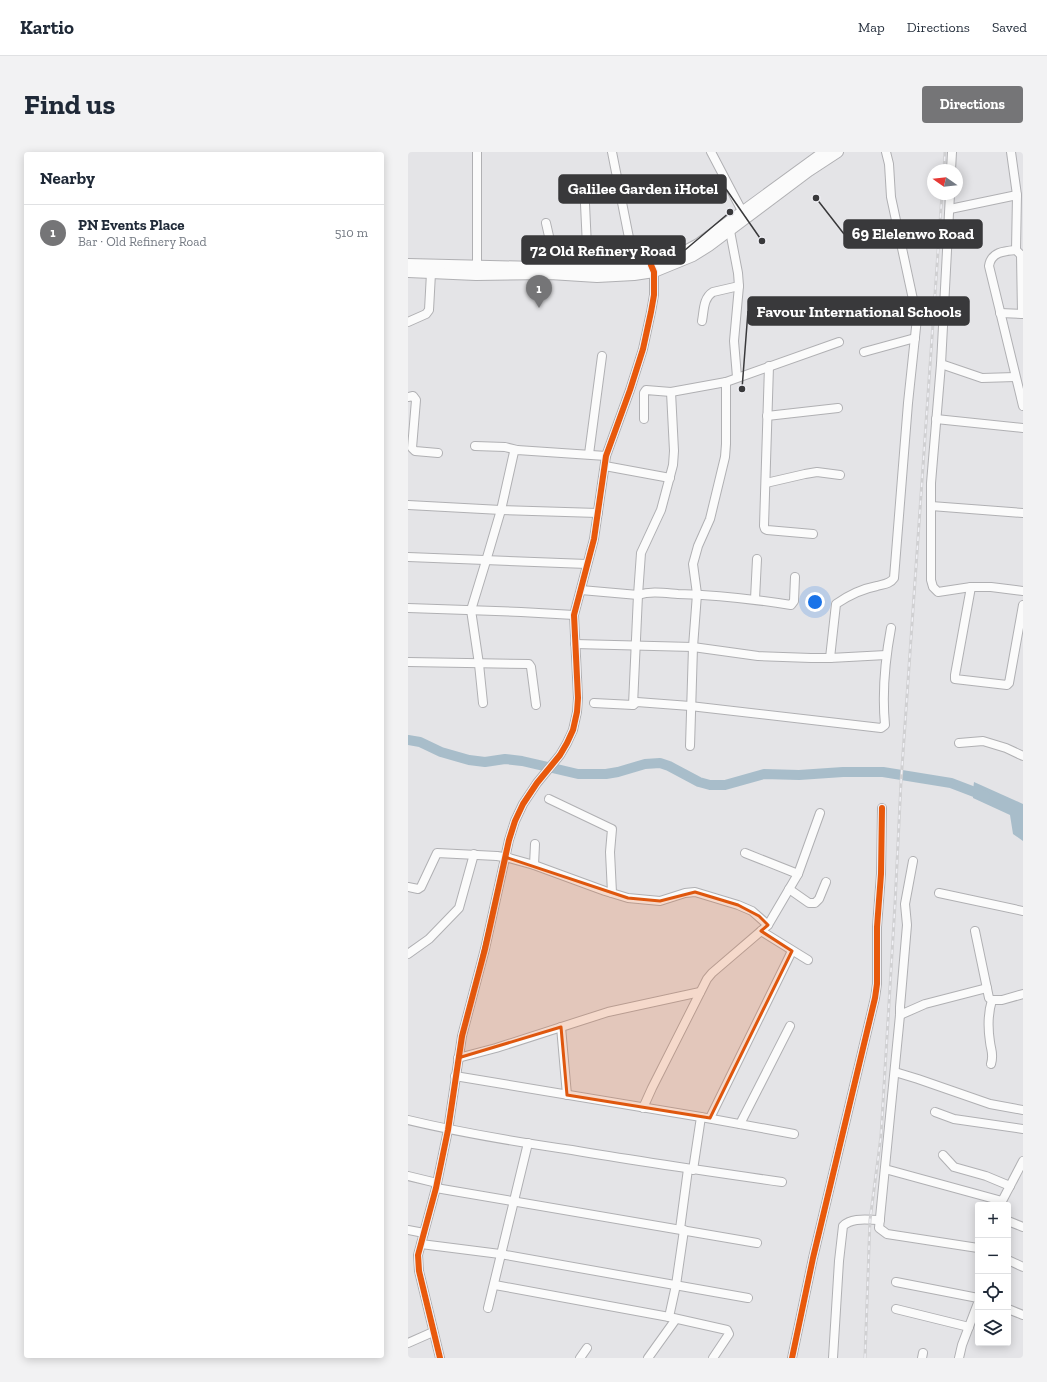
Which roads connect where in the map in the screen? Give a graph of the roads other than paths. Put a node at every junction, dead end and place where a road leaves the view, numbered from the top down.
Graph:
1 (477, 152) edge
2 (612, 152) edge
3 (711, 152) edge
4 (824, 152) edge
5 (838, 152) edge
6 (886, 152) edge
7 (952, 152) edge
8 (1011, 152) edge
9 (951, 164) edge
10 (1019, 191) edge
11 (950, 200) edge
12 (584, 204) dead end
13 (950, 209) junction
14 (742, 211) junction
15 (546, 223) dead end
16 (730, 231) junction
17 (1020, 253) edge
18 (408, 264) edge
19 (477, 266) junction
20 (556, 268) junction
21 (588, 268) junction
22 (635, 268) junction
23 (652, 269) junction
24 (408, 272) edge
25 (431, 273) junction
26 (739, 286) junction
27 (1000, 313) junction
28 (1023, 314) edge
29 (702, 321) dead end
30 (408, 322) edge
31 (915, 338) junction
32 (839, 342) dead end
33 (864, 352) dead end
34 (602, 356) dead end
35 (941, 364) junction
36 (769, 366) junction
37 (737, 377) junction
38 (1015, 377) junction
39 (726, 382) junction
40 (1021, 390) edge
41 (671, 392) junction
42 (408, 397) edge
43 (1023, 406) edge
44 (838, 408) dead end
45 (767, 416) junction
46 (644, 419) dead end
47 (936, 419) junction
48 (1023, 428) edge
49 (475, 446) dead end
50 (517, 450) junction
51 (438, 453) dead end
52 (589, 454) junction
53 (606, 456) junction
54 (605, 466) junction
55 (840, 475) dead end
56 (670, 478) junction
57 (766, 483) junction
58 (408, 505) edge
59 (931, 506) junction
60 (501, 510) junction
61 (598, 513) junction
62 (1023, 513) edge
63 (812, 534) dead end
64 (408, 557) edge
65 (757, 559) dead end
66 (486, 561) junction
67 (587, 564) junction
68 (795, 577) dead end
69 (971, 587) junction
70 (581, 590) junction
71 (1023, 591) edge
72 (697, 594) junction
73 (638, 595) junction
74 (755, 599) junction
75 (1023, 605) edge
76 (408, 608) edge
77 (470, 610) junction
78 (574, 615) junction
79 (891, 628) dead end
80 (576, 644) junction
81 (636, 646) junction
82 (693, 647) junction
83 (886, 655) junction
84 (830, 658) junction
85 (408, 662) edge
86 (479, 664) junction
87 (483, 703) dead end
88 (594, 703) dead end
89 (536, 705) dead end
90 (633, 705) junction
91 (690, 706) junction
92 (958, 743) dead end
93 (690, 746) dead end
94 (1023, 756) edge
95 (549, 800) dead end
96 (882, 808) dead end
97 (820, 813) dead end
98 (535, 844) dead end
99 (745, 853) dead end
100 (474, 854) junction
101 (913, 861) dead end
102 (534, 865) junction
103 (798, 874) junction
104 (826, 882) dead end
105 (408, 887) edge
106 (789, 890) junction
107 (938, 892) dead end
108 (612, 893) junction
109 (1023, 912) edge
110 (768, 926) junction
111 (761, 931) junction
112 (975, 931) dead end
113 (792, 951) junction
114 (408, 954) edge
115 (808, 960) dead end
116 (987, 988) junction
117 (700, 992) junction
118 (1023, 994) edge
119 (992, 1000) junction
120 (900, 1015) junction
121 (790, 1026) dead end
122 (561, 1027) junction
123 (458, 1058) junction
124 (991, 1064) dead end
125 (895, 1072) junction
126 (455, 1076) junction
127 (567, 1095) junction
128 (643, 1108) junction
129 (1023, 1110) edge
130 (935, 1112) dead end
131 (701, 1117) junction
132 (710, 1118) junction
133 (408, 1120) edge
134 (740, 1124) junction
135 (1023, 1129) edge
136 (448, 1130) junction
137 (794, 1134) dead end
138 (528, 1143) junction
139 (943, 1155) dead end
140 (1023, 1161) edge
141 (885, 1169) junction
142 (691, 1170) junction
143 (1021, 1172) edge
144 (408, 1176) edge
145 (782, 1182) dead end
146 (436, 1185) junction
147 (1010, 1186) junction
148 (514, 1202) junction
149 (998, 1202) edge
150 (1002, 1202) edge
151 (880, 1220) junction
152 (1011, 1222) edge
153 (1023, 1227) edge
154 (408, 1230) edge
155 (682, 1230) junction
156 (424, 1233) junction
157 (757, 1243) dead end
158 (421, 1244) junction
159 (975, 1248) edge
160 (500, 1254) junction
161 (1011, 1261) edge
162 (1023, 1267) edge
163 (896, 1282) dead end
164 (676, 1284) junction
165 (495, 1285) junction
166 (975, 1297) edge
167 (748, 1298) dead end
168 (488, 1308) dead end
169 (896, 1309) dead end
170 (975, 1310) edge
171 (1010, 1310) edge
172 (1023, 1315) edge
173 (672, 1318) junction
174 (969, 1327) junction
175 (433, 1332) junction
176 (408, 1342) edge
177 (587, 1348) dead end
178 (440, 1358) edge
179 (580, 1358) edge
180 (648, 1358) edge
181 (713, 1358) edge
182 (792, 1358) edge
183 (833, 1358) edge
184 (959, 1358) edge

1 - 19 street
2 - 22 street
3 - 14 street
4 - 14 main road
5 - 16 main road
6 - 31 street
7 - 9 street
8 - 10 street
10 - 13 street
10 - 17 street
11 - 13 street
12 - 21 street
13 - 35 street
14 - 23 main road
15 - 20 street
16 - 23 main road
16 - 26 street
17 - 27 street
17 - 28 street
18 - 19 main road
19 - 20 main road
20 - 21 main road
21 - 22 main road
22 - 23 main road
23 - 25 main road
23 - 53 street
24 - 25 main road
25 - 30 street
26 - 29 street
26 - 37 street
27 - 28 street
27 - 38 street
31 - 33 street
31 - 84 street
32 - 36 street
34 - 52 street
35 - 38 street
35 - 47 street
36 - 37 street
36 - 45 street
37 - 39 street
38 - 40 street
39 - 41 street
39 - 72 street
40 - 43 street
41 - 46 street
41 - 56 street
42 - 51 street
44 - 45 street
45 - 57 street
47 - 48 street
47 - 59 street
49 - 50 street
50 - 52 street
50 - 60 street
52 - 53 street
53 - 54 street
54 - 56 street
54 - 61 street
55 - 57 street
56 - 73 street
57 - 63 street
58 - 60 street
59 - 62 street
59 - 69 street
60 - 61 street
60 - 66 street
61 - 67 street
64 - 66 street
65 - 74 street
66 - 67 street
66 - 77 street
67 - 70 street
68 - 74 street
69 - 71 street
69 - 75 street
70 - 73 street
70 - 78 street
72 - 73 street
72 - 74 street
72 - 82 street
73 - 81 street
76 - 77 street
77 - 78 street
77 - 86 street
78 - 80 street
79 - 83 street
80 - 81 street
80 - 123 street
81 - 82 street
81 - 90 street
82 - 84 street
82 - 91 street
83 - 84 street
83 - 91 street
85 - 86 street
86 - 87 street
86 - 89 street
88 - 90 street
90 - 91 street
91 - 93 street
92 - 94 street
95 - 108 street
96 - 182 street
97 - 103 street
98 - 102 street
99 - 103 street
100 - 102 street, bridge
100 - 105 street
100 - 114 street
101 - 120 street
102 - 108 street
103 - 106 street
104 - 106 street
106 - 110 street
107 - 109 street
108 - 110 street
110 - 111 street
111 - 113 street
111 - 117 street
112 - 116 street
113 - 115 street
113 - 132 street
116 - 119 street
116 - 120 street
117 - 122 street
117 - 128 street
118 - 119 street
119 - 124 street
120 - 125 street
121 - 134 street
122 - 123 street
122 - 127 street
123 - 126 street
125 - 129 street
125 - 141 street
126 - 127 street
126 - 136 street
127 - 128 street
128 - 131 street
130 - 135 street
131 - 132 street
131 - 142 street
132 - 134 street
133 - 136 street
134 - 137 street
136 - 138 street
136 - 146 street
138 - 142 street
138 - 148 street
139 - 147 street
140 - 143 street
141 - 149 street
141 - 151 street
142 - 145 street
142 - 155 street
143 - 147 street
144 - 146 street
146 - 148 street
146 - 156 street
147 - 150 street
148 - 155 street
148 - 160 street
151 - 159 street
151 - 183 street
152 - 153 street
154 - 156 street
155 - 157 street
155 - 164 street
156 - 158 street
158 - 160 street
158 - 175 street
160 - 164 street
160 - 165 street
161 - 162 street
163 - 166 street
164 - 167 street
164 - 173 street
165 - 168 street
165 - 173 street
169 - 174 street
170 - 174 street
171 - 172 street
173 - 180 street
173 - 181 street
174 - 184 street
175 - 176 street
175 - 178 street
177 - 179 street

